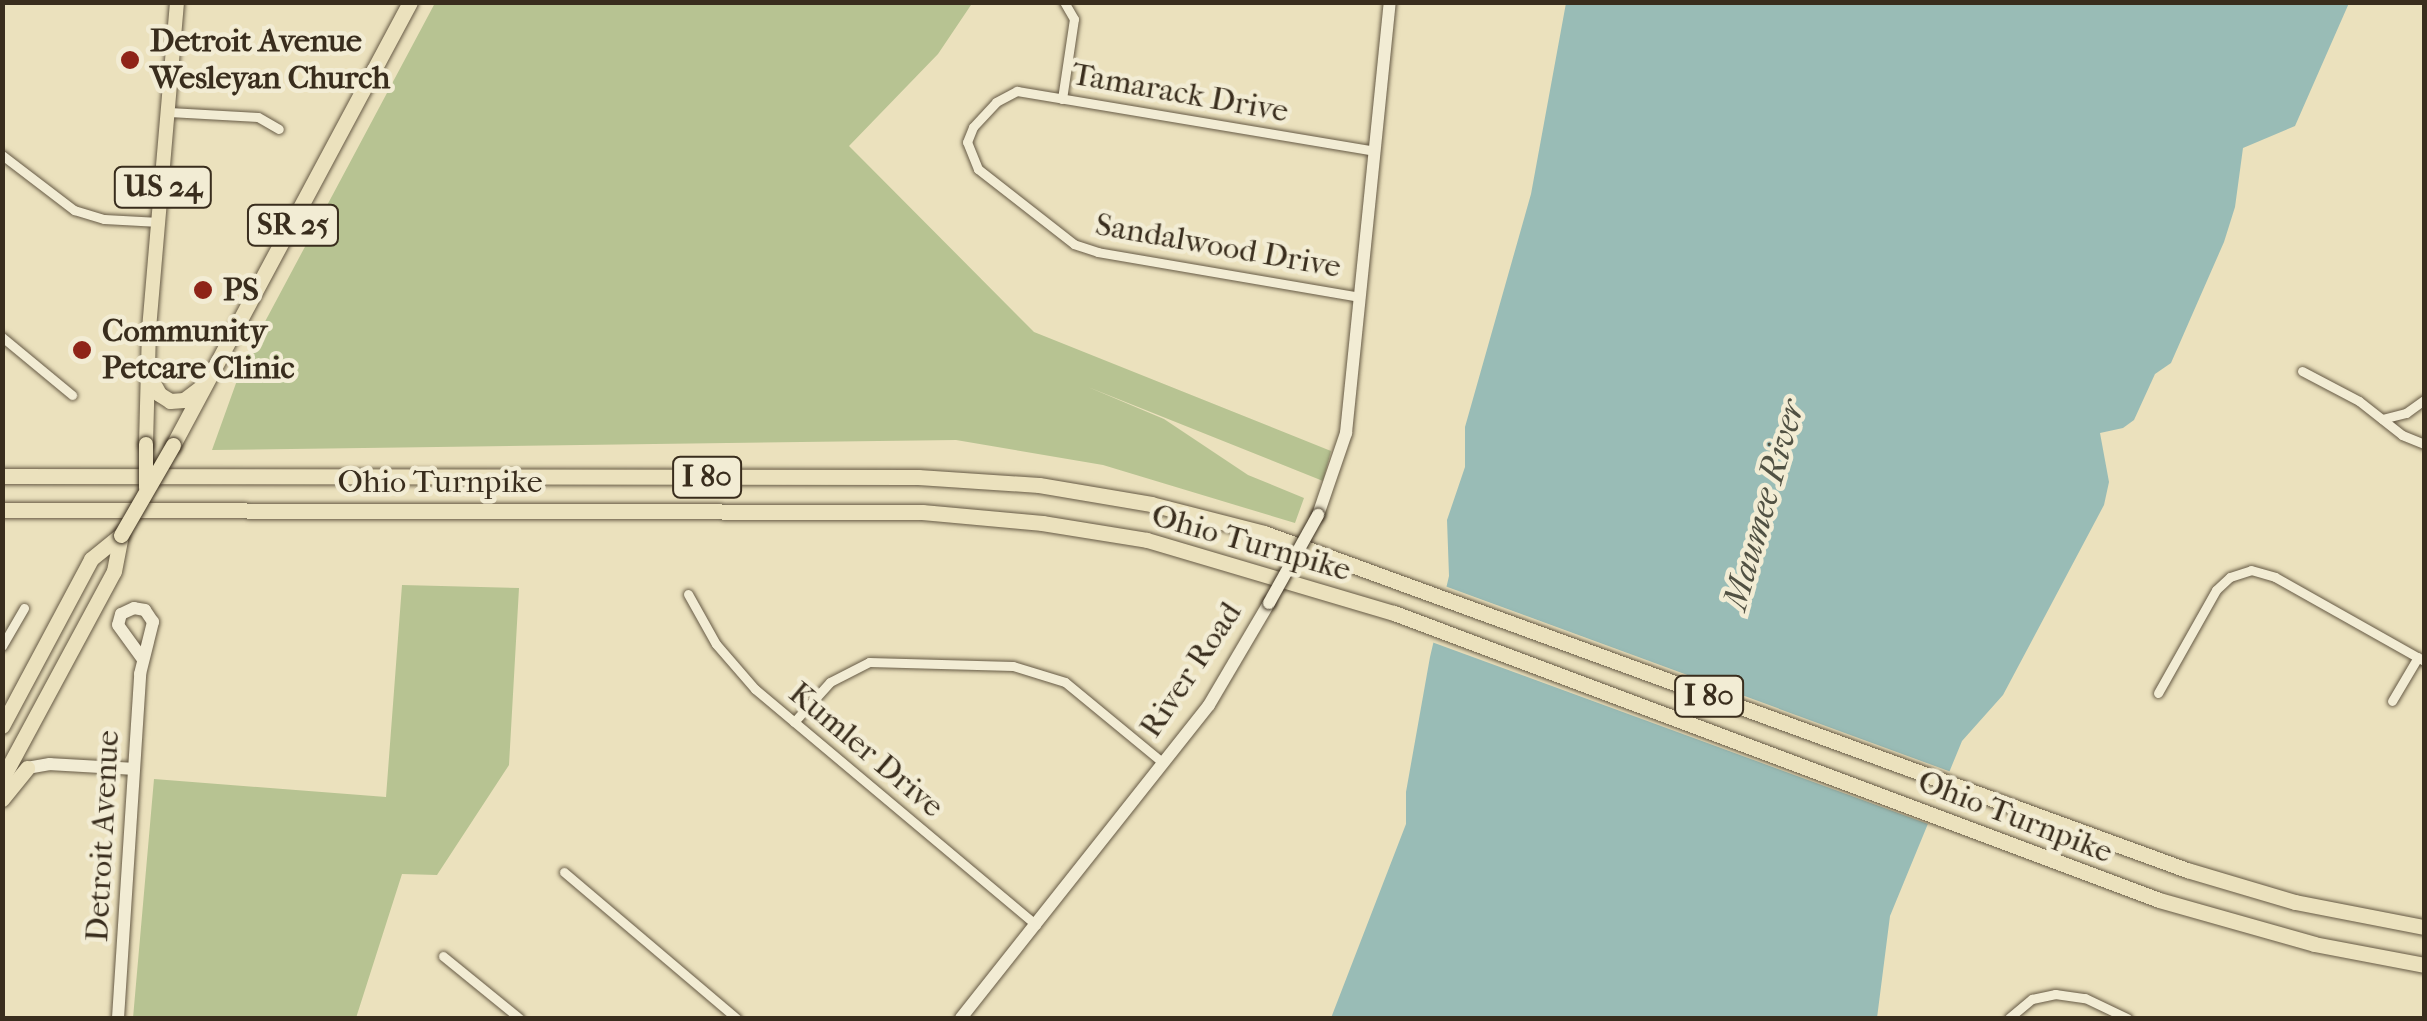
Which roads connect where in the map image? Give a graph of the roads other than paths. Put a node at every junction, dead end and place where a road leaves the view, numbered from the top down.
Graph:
1 (177, 2) edge
2 (410, 2) edge
3 (1064, 2) edge
4 (1390, 2) edge
5 (1062, 99) junction
6 (169, 112) junction
7 (986, 113) joint
8 (279, 130) dead end
9 (1374, 151) junction
10 (2, 155) edge
11 (160, 222) junction
12 (1360, 297) junction
13 (2, 337) edge
14 (2302, 371) dead end
15 (147, 372) junction
16 (208, 381) junction
17 (72, 395) dead end
18 (2424, 400) edge
19 (2406, 414) junction
20 (2382, 418) junction
21 (2402, 435) junction
22 (2424, 444) edge
23 (2, 476) edge
24 (146, 488) junction
25 (2, 510) edge
26 (121, 535) junction
27 (688, 594) dead end
28 (24, 608) dead end
29 (2, 646) edge
30 (142, 658) dead end
31 (2421, 659) edge
32 (2158, 693) dead end
33 (2392, 700) dead end
34 (794, 722) junction
35 (2, 726) edge
36 (23, 742) junction
37 (1162, 762) junction
38 (50, 764) junction
39 (27, 768) joint
40 (134, 769) junction
41 (2, 779) edge
42 (2, 798) edge
43 (564, 872) dead end
44 (1036, 925) junction
45 (2424, 927) edge
46 (444, 956) dead end
47 (2424, 965) edge
48 (118, 1018) edge
49 (520, 1018) edge
50 (736, 1018) edge
51 (961, 1018) edge
52 (2008, 1018) edge
53 (2127, 1018) edge

1 - 6 main road, US 24
2 - 16 highway, SR 25
3 - 5 street
4 - 9 street, River Road
5 - 7 street, Tamarack Drive
5 - 9 street, Tamarack Drive
6 - 8 street
6 - 11 main road, US 24
7 - 12 street, Sandalwood Drive
9 - 12 street, River Road
10 - 11 street
11 - 15 main road, US 24
12 - 37 street, River Road, bridge
13 - 17 street
14 - 20 street
15 - 16 highway
15 - 24 main road, US 24, bridge
16 - 24 highway, SR 25, bridge
18 - 19 street
19 - 20 street
19 - 21 street
20 - 21 street
21 - 22 street
23 - 45 highway, Ohio Turnpike / I 80
24 - 26 highway, US 24, bridge
25 - 47 highway, Ohio Turnpike / I 80
26 - 35 highway, US 24
26 - 36 highway, US 24
27 - 34 street, Kumler Drive
28 - 29 street
30 - 40 street, Detroit Avenue
31 - 32 street
31 - 33 street
34 - 37 street
34 - 44 street, Kumler Drive
36 - 38 street
36 - 41 highway, US 24
37 - 44 street, River Road
38 - 39 street
38 - 40 street
39 - 42 highway
40 - 48 street, Detroit Avenue
43 - 50 street
44 - 51 street, River Road
46 - 49 street
52 - 53 street

